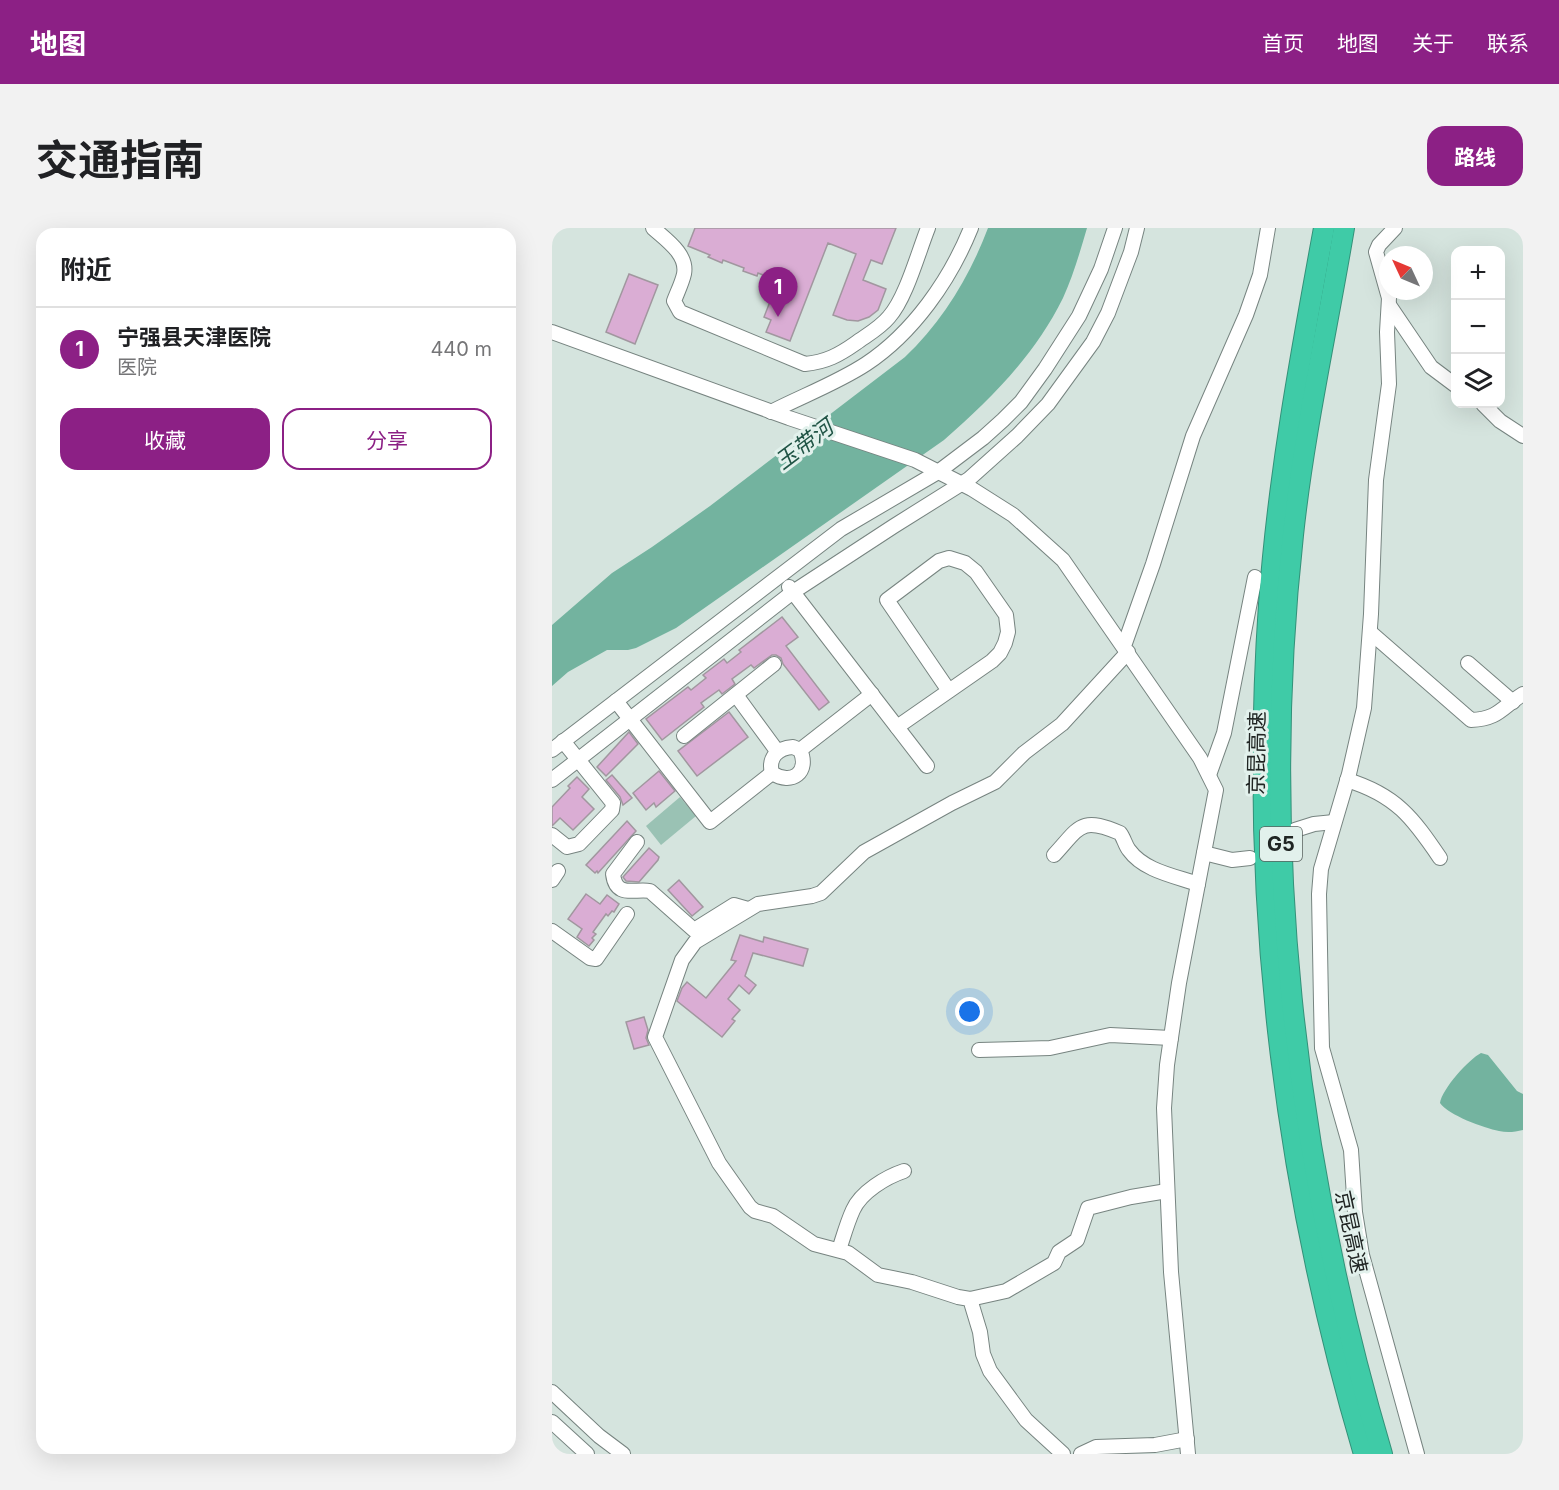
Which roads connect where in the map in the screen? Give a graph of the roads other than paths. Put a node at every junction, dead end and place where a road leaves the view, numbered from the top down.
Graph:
1 (653, 228) edge
2 (928, 228) edge
3 (971, 228) edge
4 (1115, 228) edge
5 (1137, 228) edge
6 (1268, 228) edge
7 (1324, 228) edge
8 (1344, 228) edge
9 (1395, 228) edge
10 (1389, 305) junction
11 (552, 332) edge
12 (1451, 382) edge
13 (1487, 408) edge
14 (771, 411) junction
15 (1523, 436) edge
16 (938, 472) junction
17 (962, 484) junction
18 (780, 576) junction
19 (1255, 577) dead end
20 (793, 592) junction
21 (1370, 632) junction
22 (1126, 649) junction
23 (1468, 663) dead end
24 (774, 664) dead end
25 (949, 691) junction
26 (735, 694) junction
27 (872, 694) junction
28 (1518, 698) edge
29 (616, 701) junction
30 (630, 719) junction
31 (897, 727) junction
32 (684, 736) dead end
33 (557, 746) edge
34 (801, 750) junction
35 (777, 752) junction
36 (578, 760) junction
37 (927, 766) dead end
38 (772, 773) junction
39 (1209, 775) junction
40 (552, 780) edge
41 (1347, 780) junction
42 (1334, 822) junction
43 (1295, 830) dead end
44 (552, 835) edge
45 (637, 842) dead end
46 (1204, 853) junction
47 (1054, 855) dead end
48 (1250, 858) dead end
49 (1440, 858) dead end
50 (1198, 884) junction
51 (748, 909) junction
52 (627, 914) dead end
53 (552, 931) edge
54 (1171, 1038) junction
55 (979, 1050) dead end
56 (904, 1171) dead end
57 (1167, 1191) junction
58 (839, 1250) junction
59 (970, 1299) junction
60 (552, 1392) edge
61 (552, 1422) edge
62 (1187, 1438) junction
63 (587, 1454) edge
64 (623, 1454) edge
65 (1064, 1454) edge
66 (1081, 1454) edge
67 (1188, 1454) edge
68 (1364, 1454) edge
69 (1382, 1454) edge
70 (1417, 1454) edge

1 - 2 street
3 - 14 street
4 - 16 street
5 - 17 street
6 - 22 street
7 - 68 highway, 京昆高速 / G5
8 - 69 highway, 京昆高速 / G5
9 - 10 street
10 - 12 street
10 - 21 street
11 - 14 street
13 - 15 street
14 - 16 street
16 - 17 street
16 - 18 street
17 - 20 street
17 - 22 street
18 - 20 street
18 - 29 street
19 - 39 street
20 - 27 street
20 - 30 street
21 - 28 street
21 - 41 street
22 - 39 street
22 - 51 street
23 - 28 street
24 - 26 street
25 - 25 street
25 - 31 street
26 - 32 street
26 - 35 street
27 - 31 street
27 - 34 street
29 - 30 street
29 - 33 street
30 - 36 street
30 - 38 street
31 - 37 street
33 - 36 street
34 - 35 street
34 - 38 street
35 - 38 street
36 - 40 street
36 - 44 street
39 - 46 street
41 - 42 street
41 - 49 street
42 - 43 street
42 - 70 street
45 - 51 street
46 - 48 street
46 - 50 street
47 - 50 street
50 - 54 street
51 - 58 street
52 - 53 street
54 - 55 street
54 - 57 street
56 - 58 street
57 - 59 street
57 - 62 street
58 - 59 street
59 - 65 street
60 - 64 street
61 - 63 street
62 - 66 street
62 - 67 street

